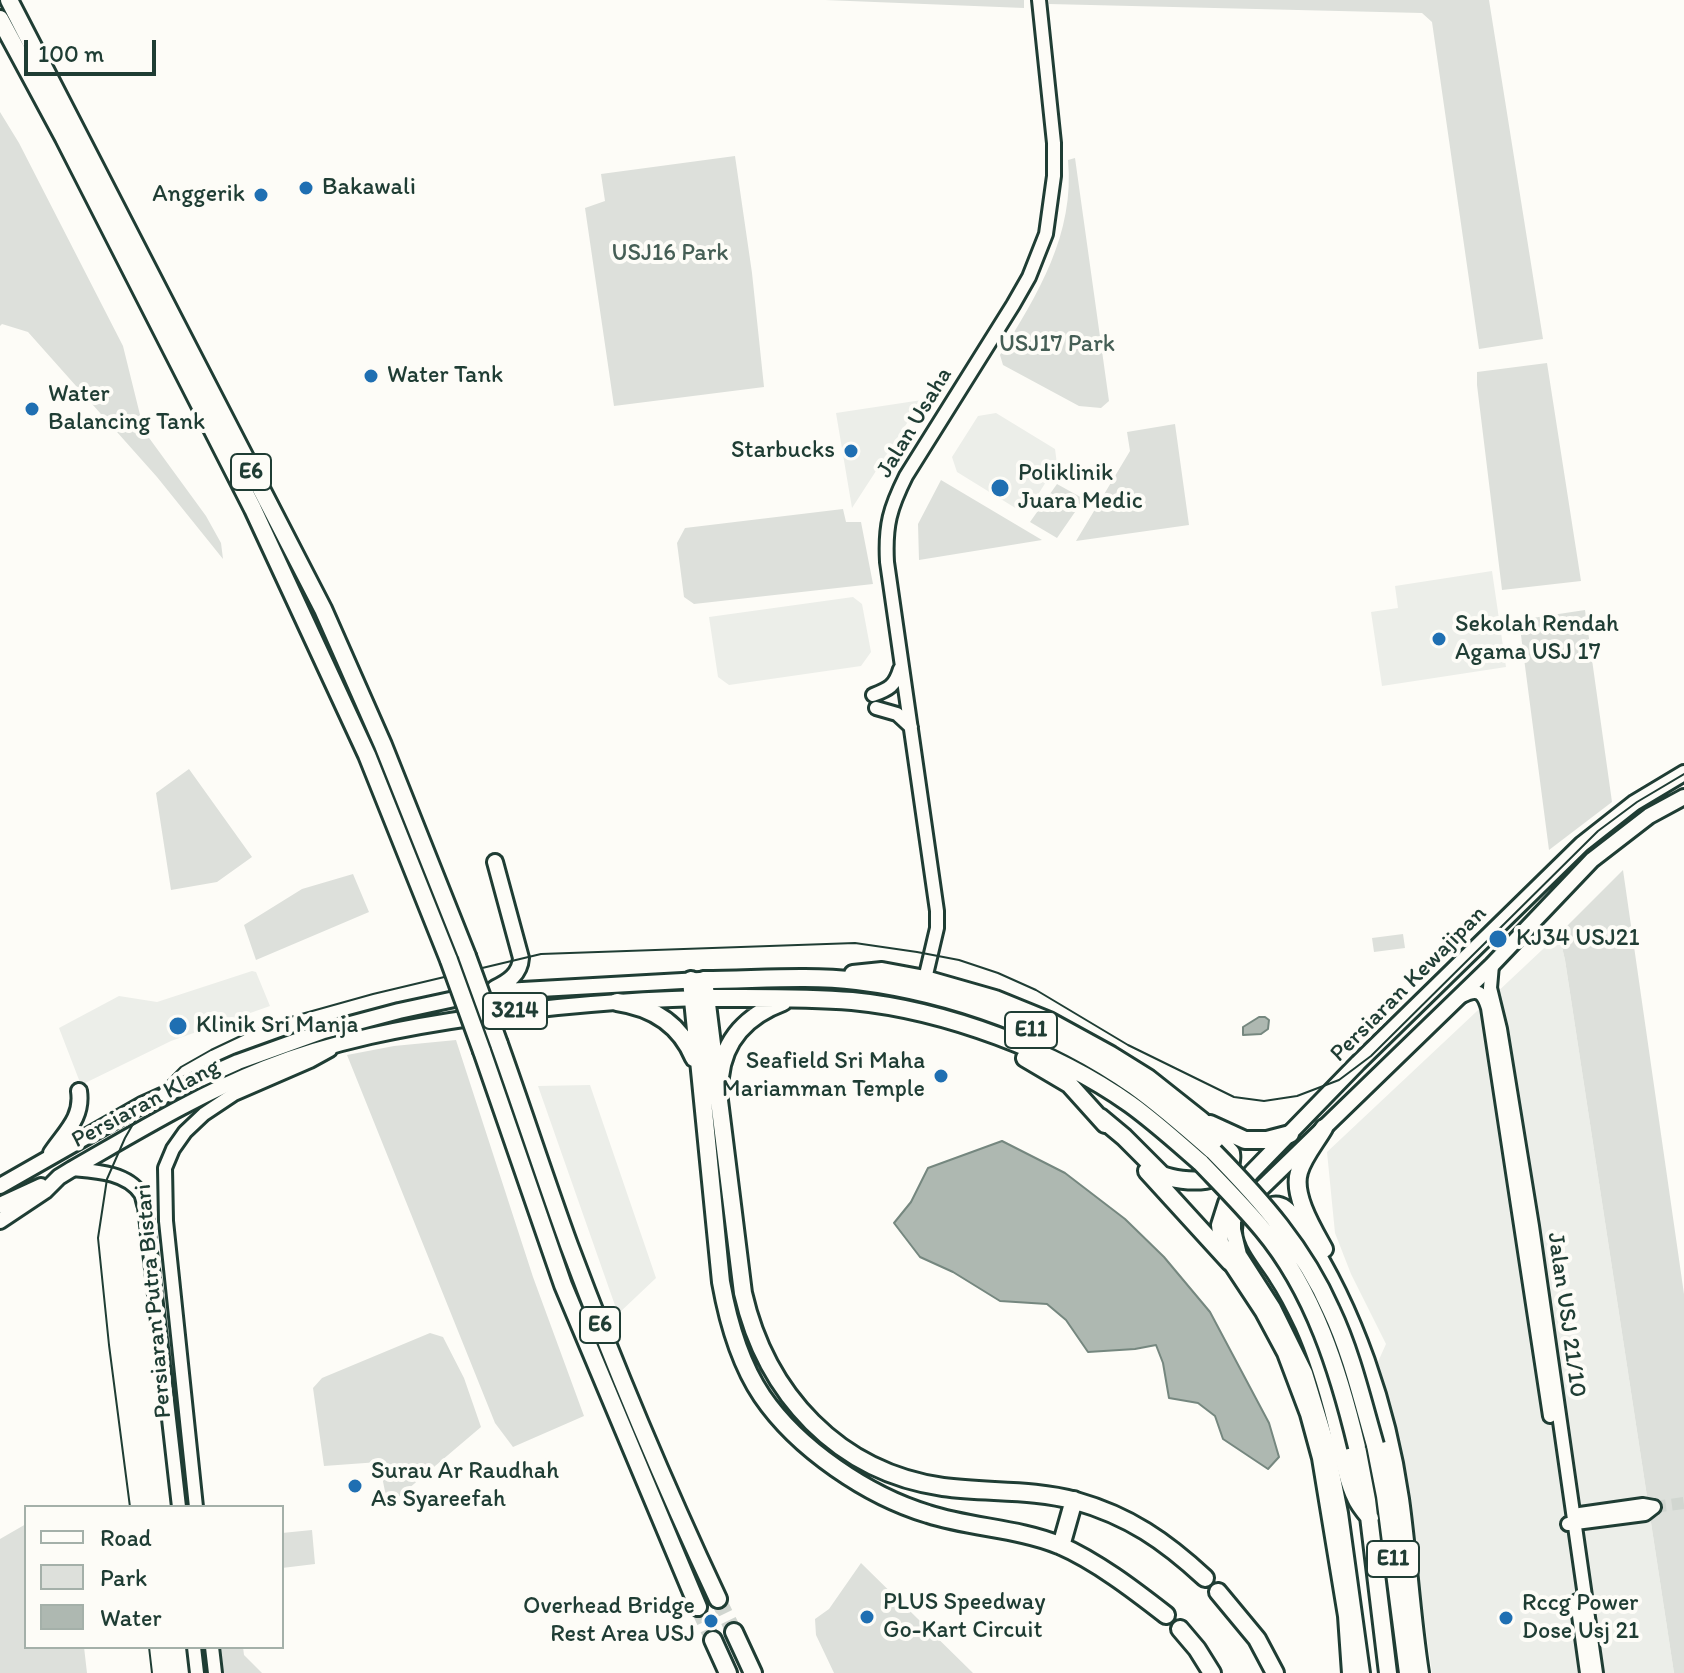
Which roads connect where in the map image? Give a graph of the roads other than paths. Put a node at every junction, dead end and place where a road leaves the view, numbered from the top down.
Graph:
1 (9, 0) edge
2 (1039, 0) edge
3 (0, 19) edge
4 (902, 666) junction
5 (911, 727) junction
6 (1684, 773) edge
7 (1684, 797) edge
8 (495, 862) dead end
9 (1492, 965) junction
10 (817, 979) junction
11 (925, 979) junction
12 (698, 980) junction
13 (487, 992) junction
14 (699, 998) junction
15 (792, 998) junction
16 (1459, 998) junction
17 (617, 1002) junction
18 (952, 1021) junction
19 (340, 1044) junction
20 (700, 1083) junction
21 (79, 1091) dead end
22 (718, 1094) junction
23 (1100, 1117) junction
24 (1201, 1120) junction
25 (1324, 1128) junction
26 (1290, 1134) junction
27 (49, 1156) junction
28 (1208, 1157) junction
29 (66, 1173) junction
30 (0, 1186) edge
31 (0, 1205) edge
32 (0, 1221) edge
33 (1234, 1258) junction
34 (1357, 1336) junction
35 (1569, 1493) junction
36 (1074, 1500) junction
37 (179, 1505) edge
38 (196, 1505) edge
39 (1600, 1516) junction
40 (1370, 1518) junction
41 (1569, 1520) junction
42 (1061, 1546) junction
43 (1577, 1554) junction
44 (1205, 1578) dead end
45 (1218, 1592) dead end
46 (718, 1599) tunnel mouth
47 (698, 1607) tunnel mouth
48 (1166, 1615) dead end
49 (1180, 1629) dead end
50 (734, 1632) tunnel mouth
51 (713, 1640) tunnel mouth
52 (194, 1649) edge
53 (212, 1649) edge
54 (197, 1673) edge
55 (215, 1673) edge
56 (728, 1673) edge
57 (753, 1673) edge
58 (1212, 1673) edge
59 (1275, 1673) edge
60 (1350, 1673) edge
61 (1362, 1673) edge
62 (1388, 1673) edge
63 (1408, 1673) edge
64 (1420, 1673) edge
65 (1587, 1673) edge
66 (1596, 1673) edge

1 - 46 highway, E6, bridge
2 - 4 street, Jalan Usaha
3 - 47 highway, E6, bridge
4 - 5 street, Jalan Usaha
4 - 5 street
5 - 11 street, Jalan Usaha
6 - 26 main road, Persiaran Kewajipan
7 - 9 main road, Persiaran Kewajipan
8 - 13 main road
9 - 16 main road, Persiaran Kewajipan
9 - 35 street, Jalan USJ 21/10
10 - 11 highway
10 - 12 highway, E11
10 - 28 highway, E11
11 - 24 highway
12 - 13 main road, Persiaran Klang / 3214
12 - 14 highway
13 - 27 main road, Persiaran Klang / 3214
14 - 15 highway, E11
14 - 17 main road, Persiaran Klang / 3214
14 - 20 highway
14 - 22 highway
15 - 18 highway, E11
15 - 22 highway
16 - 25 main road, Persiaran Kewajipan
16 - 41 street, Jalan USJ 21/10
17 - 19 main road, Persiaran Klang / 3214
17 - 20 highway
18 - 23 highway
18 - 28 highway, E11
19 - 29 main road, Persiaran Klang / 3214
19 - 38 street, Persiaran Putra Bistari
20 - 42 highway
21 - 27 main road
22 - 36 highway
23 - 24 highway
23 - 33 highway
24 - 26 highway
25 - 33 main road, Persiaran Kewajipan
25 - 34 highway
26 - 33 main road, Persiaran Kewajipan
27 - 30 main road, Persiaran Klang / 3214
28 - 40 highway, E11, bridge
28 - 63 highway, E11, bridge
29 - 31 main road
29 - 32 main road, Persiaran Klang / 3214
29 - 37 street, Persiaran Putra Bistari
33 - 60 main road
33 - 61 main road
34 - 40 highway
34 - 64 highway
35 - 39 street
35 - 41 street, Jalan USJ 21/10
36 - 42 highway
36 - 44 highway
39 - 41 street
39 - 43 street
40 - 62 highway, E11
41 - 43 street, Jalan USJ 21/10
41 - 65 street, Jalan USJ 21/10
42 - 48 highway
43 - 66 street, Jalan USJ 21/10
45 - 59 highway
49 - 58 highway
50 - 57 highway
51 - 56 highway
52 - 54 street
53 - 55 street

